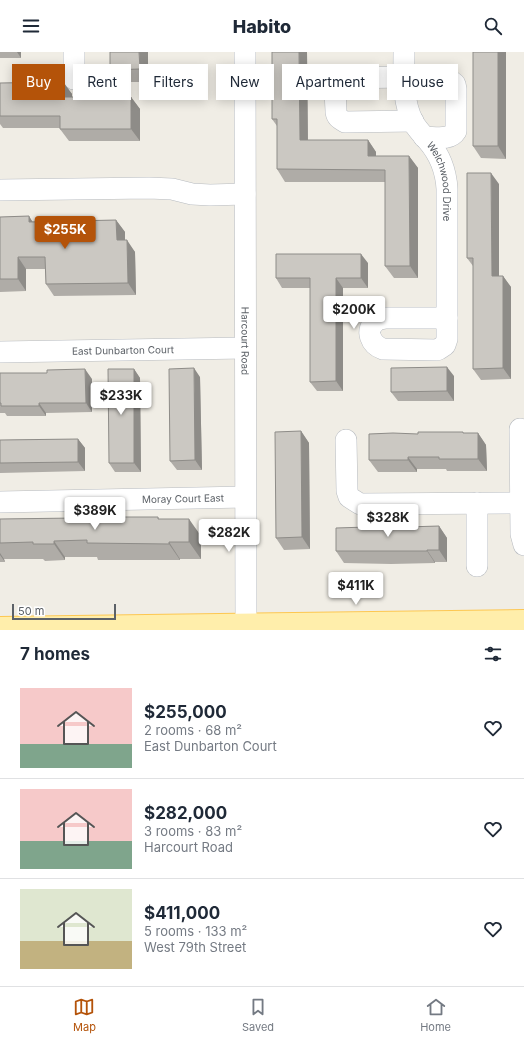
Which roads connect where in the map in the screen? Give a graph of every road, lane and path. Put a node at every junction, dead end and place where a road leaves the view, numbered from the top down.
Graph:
1 (74, 52) edge
2 (245, 52) edge
3 (404, 52) edge
4 (74, 64) edge
5 (404, 64) edge
6 (387, 77) edge
7 (406, 100) edge
8 (456, 100) edge
9 (418, 129) junction
10 (0, 190) edge
11 (245, 194) junction
12 (447, 318) dead end
13 (245, 348) junction
14 (0, 352) edge
15 (520, 429) dead end
16 (346, 440) dead end
17 (245, 497) junction
18 (0, 502) edge
19 (477, 503) junction
20 (521, 503) junction
21 (524, 545) edge
22 (477, 566) dead end
23 (524, 621) edge
24 (246, 627) edge
25 (0, 628) edge

1 - 4 street
2 - 11 street, Harcourt Road
3 - 5 street, Welchwood Drive
6 - 9 street
7 - 9 street, Welchwood Drive
8 - 9 street
9 - 12 street, Welchwood Drive
10 - 11 street
11 - 13 street, Harcourt Road
13 - 14 street, East Dunbarton Court
13 - 17 street, Harcourt Road
15 - 20 street
16 - 19 street
17 - 18 street, Moray Court East
17 - 24 street, Harcourt Road
19 - 20 street
19 - 22 street
20 - 21 street
23 - 24 main road
24 - 25 main road

